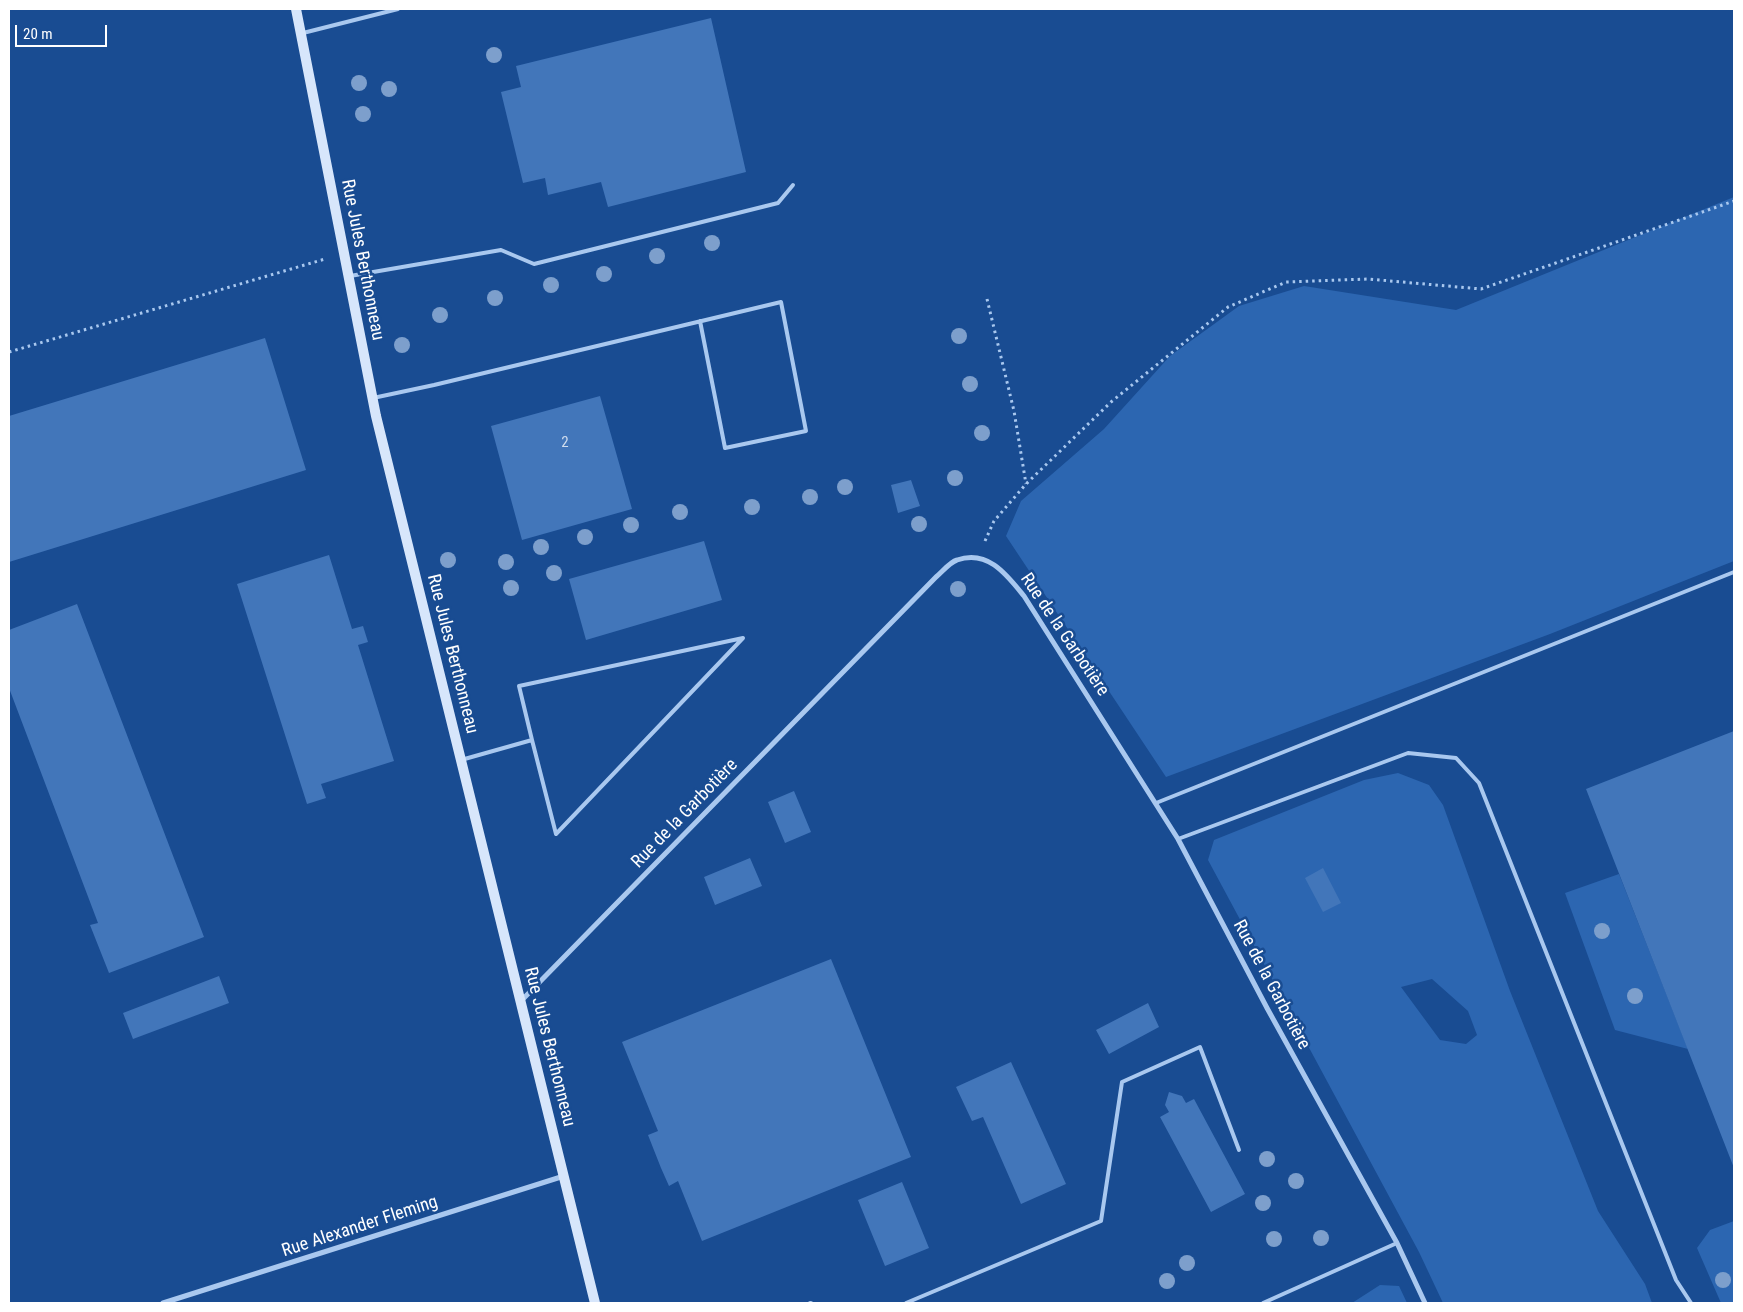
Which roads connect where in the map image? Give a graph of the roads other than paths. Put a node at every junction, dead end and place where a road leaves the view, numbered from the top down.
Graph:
1 (296, 9) edge
2 (398, 9) edge
3 (301, 33) junction
4 (794, 185) dead end
5 (348, 276) junction
6 (700, 321) junction
7 (373, 398) junction
8 (1734, 572) edge
9 (532, 740) junction
10 (461, 760) junction
11 (1156, 803) junction
12 (1178, 839) junction
13 (521, 1001) junction
14 (1239, 1150) dead end
15 (564, 1176) junction
16 (1397, 1243) junction
17 (163, 1303) edge
18 (595, 1303) edge
19 (906, 1303) edge
20 (1264, 1303) edge
21 (1425, 1303) edge
22 (1691, 1303) edge

1 - 3 main road, Rue Jules Berthonneau
2 - 3 lane
3 - 5 main road, Rue Jules Berthonneau
4 - 5 lane
5 - 7 main road, Rue Jules Berthonneau
6 - 6 lane
6 - 7 lane
7 - 10 main road, Rue Jules Berthonneau
8 - 11 lane
9 - 9 lane
9 - 10 lane
10 - 13 main road, Rue Jules Berthonneau
11 - 12 street, Rue de la Garbotière
11 - 13 street, Rue de la Garbotière
12 - 16 street, Rue de la Garbotière
12 - 22 lane
13 - 15 main road, Rue Jules Berthonneau
14 - 19 lane
15 - 17 street, Rue Alexander Fleming
15 - 18 main road, Rue Jules Berthonneau
16 - 20 lane
16 - 21 street, Rue de la Garbotière

